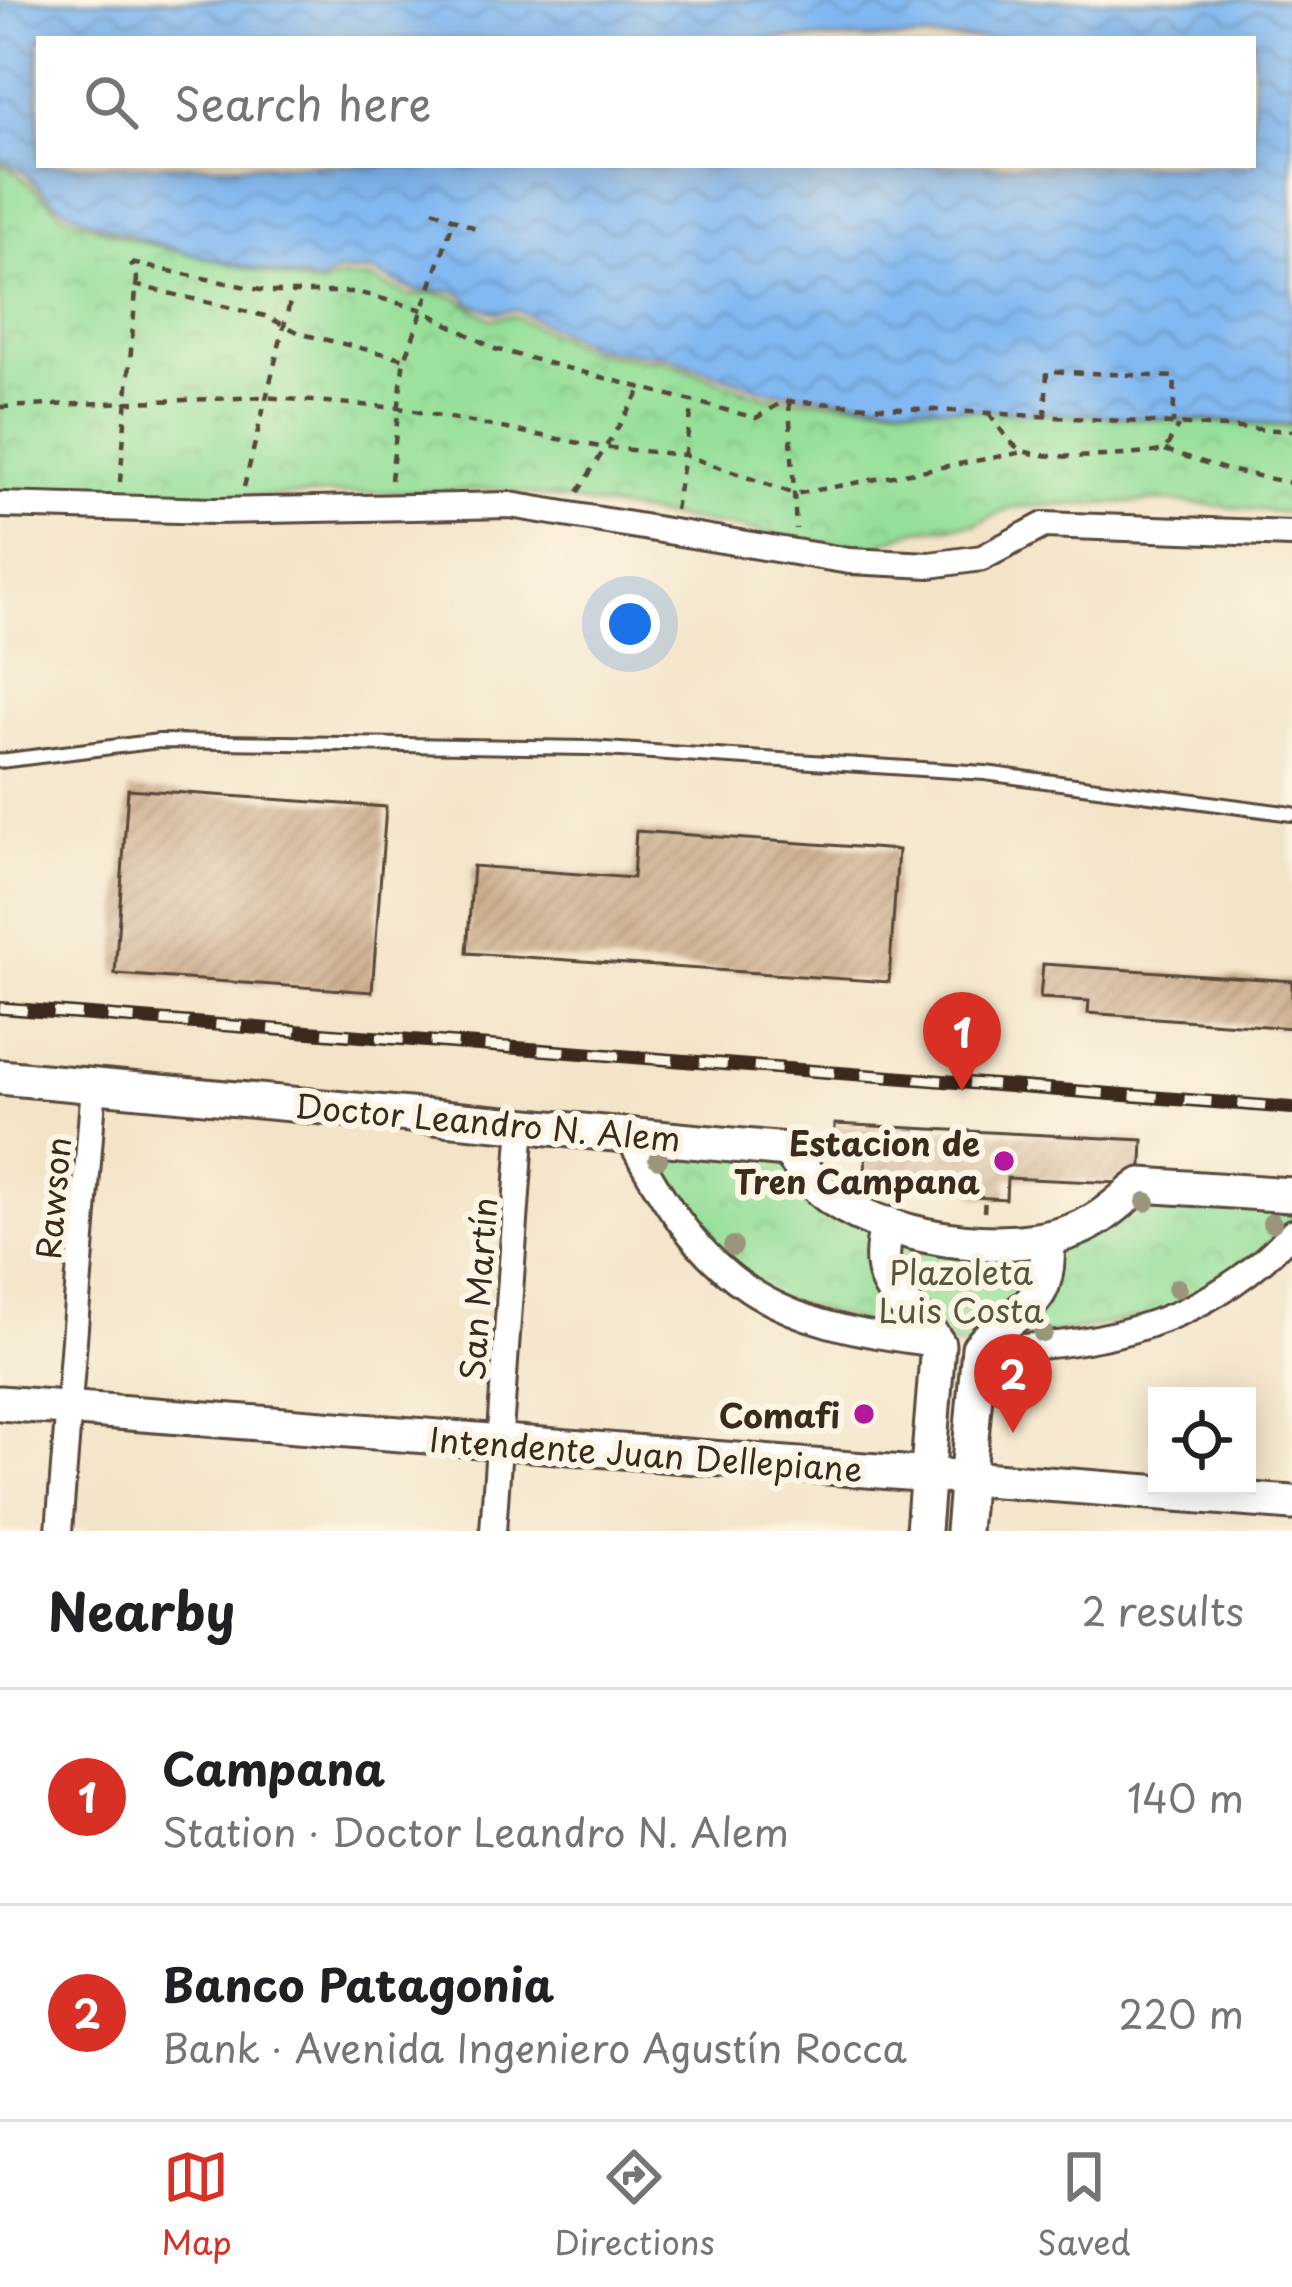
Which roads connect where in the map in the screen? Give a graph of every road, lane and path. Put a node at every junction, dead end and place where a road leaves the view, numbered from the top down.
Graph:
1 (434, 210) dead end
2 (454, 218) junction
3 (476, 228) dead end
4 (134, 285) junction
5 (292, 292) junction
6 (420, 309) junction
7 (284, 328) junction
8 (406, 358) junction
9 (641, 390) junction
10 (264, 397) junction
11 (124, 402) junction
12 (789, 402) junction
13 (693, 403) junction
14 (0, 407) edge
15 (399, 408) junction
16 (989, 413) junction
17 (1045, 417) junction
18 (1176, 424) junction
19 (1292, 431) edge
20 (607, 447) junction
21 (1166, 450) junction
22 (1024, 452) junction
23 (684, 454) junction
24 (1292, 483) edge
25 (796, 494) junction
26 (0, 505) edge
27 (388, 506) junction
28 (118, 507) junction
29 (239, 510) junction
30 (564, 514) junction
31 (671, 530) junction
32 (1292, 534) edge
33 (797, 553) junction
34 (0, 761) edge
35 (1292, 814) edge
36 (0, 1077) edge
37 (94, 1085) junction
38 (522, 1124) junction
39 (627, 1134) junction
40 (1292, 1195) edge
41 (888, 1224) junction
42 (1292, 1232) edge
43 (1047, 1238) junction
44 (938, 1344) junction
45 (979, 1348) junction
46 (0, 1403) edge
47 (68, 1408) junction
48 (499, 1442) junction
49 (928, 1475) junction
50 (968, 1478) junction
51 (1292, 1503) edge
52 (58, 1531) edge
53 (493, 1531) edge
54 (923, 1531) edge
55 (963, 1531) edge

1 - 2 path
2 - 3 path
2 - 6 path
4 - 5 path
4 - 7 path
4 - 11 path
5 - 6 path
5 - 7 path
6 - 8 path
6 - 9 path
7 - 8 path
7 - 10 path
8 - 15 path
9 - 13 path
9 - 20 path
10 - 11 path
10 - 15 path
10 - 29 path
11 - 14 path
11 - 28 path
12 - 13 path
12 - 16 path
12 - 25 path
13 - 23 path
15 - 20 path
15 - 27 path
16 - 17 path
16 - 22 path
17 - 18 path
17 - 18 path
18 - 19 path
18 - 21 path
20 - 23 path
20 - 30 path
21 - 22 path
21 - 24 path
22 - 25 path
23 - 25 path
23 - 31 path
25 - 33 path
26 - 28 street
27 - 29 street
27 - 30 street
28 - 29 street
30 - 31 street
31 - 33 street
32 - 33 street
34 - 35 lane
36 - 37 street, Doctor Leandro N. Alem
37 - 38 street, Doctor Leandro N. Alem
37 - 47 street, Rawson
38 - 39 street, Doctor Leandro N. Alem
38 - 48 street, San Martín
39 - 41 street, Doctor Leandro N. Alem
39 - 44 street
40 - 43 street, Doctor Leandro N. Alem
41 - 43 street, Doctor Leandro N. Alem
41 - 44 street
42 - 45 street
43 - 45 street
44 - 49 street
45 - 50 street
46 - 47 street, Intendente Juan Dellepiane
47 - 48 street, Intendente Juan Dellepiane
47 - 52 street, Rawson
48 - 49 street, Intendente Juan Dellepiane
48 - 53 street, San Martín
49 - 50 street, Intendente Juan Dellepiane
49 - 54 street
50 - 51 street, Intendente Juan Dellepiane
50 - 55 street

